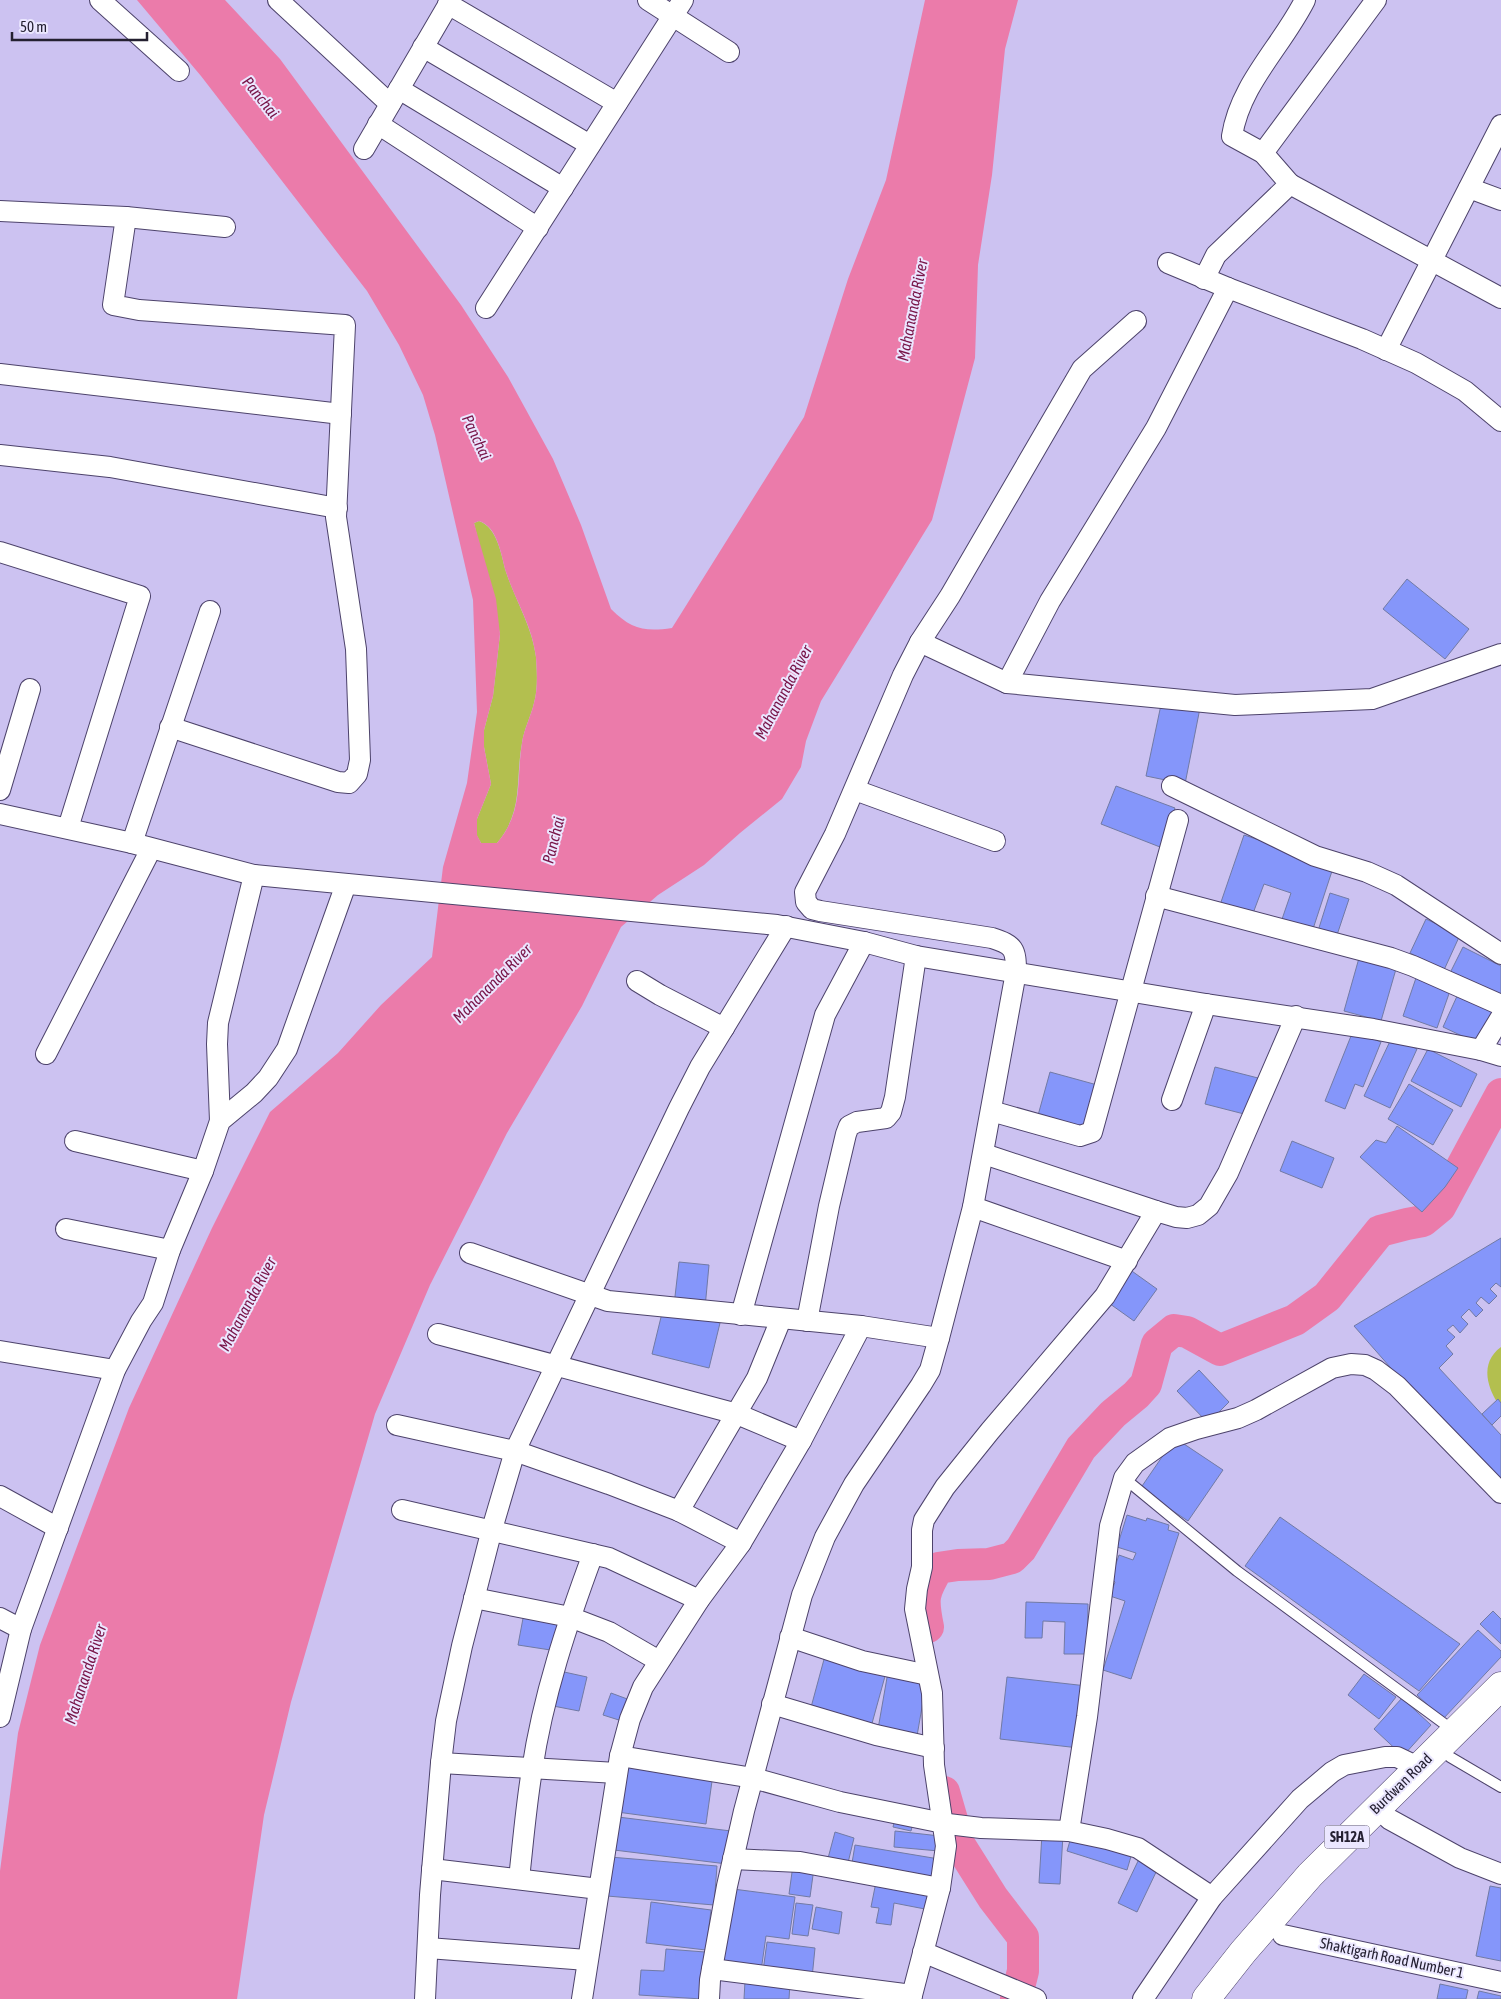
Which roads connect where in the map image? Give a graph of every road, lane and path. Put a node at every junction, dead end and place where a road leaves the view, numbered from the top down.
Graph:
1 (100, 0) edge
2 (278, 0) edge
3 (648, 0) edge
4 (1305, 0) edge
5 (1376, 0) edge
6 (450, 2) edge
7 (678, 7) edge
8 (423, 47) junction
9 (729, 52) dead end
10 (179, 71) dead end
11 (394, 96) junction
12 (617, 103) junction
13 (378, 124) junction
14 (1501, 125) edge
15 (590, 145) junction
16 (364, 149) dead end
17 (1262, 153) junction
18 (1290, 184) junction
19 (563, 188) junction
20 (1469, 188) junction
21 (1501, 200) edge
22 (0, 212) edge
23 (126, 217) junction
24 (225, 227) dead end
25 (538, 228) junction
26 (1432, 261) junction
27 (1168, 262) dead end
28 (1204, 279) junction
29 (1228, 288) junction
30 (1501, 298) edge
31 (486, 308) dead end
32 (1136, 321) dead end
33 (1386, 350) junction
34 (0, 374) edge
35 (341, 414) junction
36 (1501, 421) edge
37 (0, 455) edge
38 (337, 508) junction
39 (0, 552) edge
40 (210, 611) dead end
41 (920, 642) junction
42 (1501, 654) edge
43 (1007, 683) junction
44 (30, 689) dead end
45 (170, 727) junction
46 (1172, 786) dead end
47 (0, 790) edge
48 (855, 790) junction
49 (0, 814) edge
50 (1178, 820) dead end
51 (68, 828) junction
52 (995, 841) dead end
53 (142, 846) junction
54 (254, 875) junction
55 (346, 884) junction
56 (1156, 896) junction
57 (778, 925) junction
58 (864, 942) junction
59 (1501, 954) edge
60 (916, 956) junction
61 (1016, 972) junction
62 (637, 981) dead end
63 (1129, 991) junction
64 (1206, 1004) junction
65 (1501, 1005) edge
66 (1296, 1016) junction
67 (1501, 1017) edge
68 (724, 1028) junction
69 (1481, 1050) junction
70 (46, 1054) dead end
71 (1501, 1056) edge
72 (1172, 1100) dead end
73 (992, 1110) junction
74 (220, 1121) junction
75 (75, 1142) dead end
76 (984, 1154) junction
77 (202, 1171) junction
78 (973, 1207) junction
79 (1156, 1211) junction
80 (66, 1229) dead end
81 (170, 1250) junction
82 (470, 1253) dead end
83 (1126, 1261) junction
84 (589, 1296) junction
85 (741, 1315) junction
86 (781, 1319) junction
87 (807, 1321) junction
88 (861, 1326) junction
89 (438, 1334) dead end
90 (939, 1338) junction
91 (0, 1351) edge
92 (555, 1365) junction
93 (115, 1370) junction
94 (738, 1414) junction
95 (397, 1424) dead end
96 (801, 1441) junction
97 (515, 1451) junction
98 (1124, 1478) junction
99 (1501, 1494) edge
100 (0, 1496) edge
101 (402, 1510) dead end
102 (679, 1511) junction
103 (58, 1528) junction
104 (492, 1530) junction
105 (741, 1543) junction
106 (593, 1554) junction
107 (474, 1598) junction
108 (699, 1600) junction
109 (570, 1617) junction
110 (0, 1618) edge
111 (21, 1629) junction
112 (790, 1637) junction
113 (659, 1661) junction
114 (928, 1675) junction
115 (1501, 1686) edge
116 (772, 1704) junction
117 (1501, 1708) edge
118 (0, 1718) edge
119 (1452, 1744) junction
120 (934, 1748) junction
121 (441, 1763) junction
122 (618, 1765) junction
123 (1418, 1767) junction
124 (532, 1768) junction
125 (753, 1778) junction
126 (1501, 1787) edge
127 (1389, 1819) junction
128 (951, 1824) junction
129 (1069, 1831) junction
130 (733, 1859) junction
131 (432, 1869) junction
132 (1501, 1874) edge
133 (519, 1879) junction
134 (940, 1888) junction
135 (599, 1889) junction
136 (1212, 1897) junction
137 (1283, 1935) junction
138 (428, 1948) junction
139 (923, 1952) junction
140 (587, 1960) junction
141 (712, 1969) junction
142 (1501, 1982) edge
143 (911, 1997) edge
144 (425, 1999) edge
145 (582, 1999) edge
146 (709, 1999) edge
147 (1036, 1999) edge
148 (1143, 1999) edge
149 (1206, 1999) edge
150 (1228, 1999) edge

1 - 10 street
2 - 11 street
3 - 7 street
4 - 17 street
5 - 17 street
6 - 8 street
6 - 12 street
7 - 9 street
7 - 12 street
8 - 11 street
8 - 15 street
11 - 13 street
11 - 19 street
12 - 15 street
13 - 16 street
13 - 25 street
14 - 20 street
15 - 19 street
17 - 18 street
18 - 26 street
18 - 28 street
19 - 25 street
20 - 21 street
20 - 26 street
22 - 23 street
23 - 24 street
23 - 35 street
25 - 31 street
26 - 30 street
26 - 33 street
27 - 28 street
28 - 29 street
29 - 33 street
29 - 43 street
32 - 41 street
33 - 36 street
34 - 35 street
35 - 38 street
37 - 38 street
38 - 45 street
39 - 51 street
40 - 45 street
41 - 43 street
41 - 48 street
42 - 43 street
44 - 47 street
45 - 53 street
46 - 59 street
48 - 52 street
48 - 61 street
49 - 51 street
50 - 56 street
51 - 53 street
53 - 54 street
53 - 70 street
54 - 55 street
54 - 74 street
55 - 57 street
55 - 74 street
56 - 63 street
56 - 65 street
57 - 58 street
57 - 68 street
58 - 60 street
58 - 85 street
60 - 61 street
60 - 87 street
61 - 63 street
61 - 73 street
62 - 68 street
63 - 64 street
63 - 73 street
64 - 66 street
64 - 72 street
66 - 69 street
66 - 79 street
67 - 69 street
68 - 84 street
69 - 71 street
73 - 76 street
74 - 77 street
75 - 77 street
76 - 78 street
76 - 79 street
77 - 81 street
78 - 83 street
78 - 90 street
79 - 83 street
80 - 81 street
81 - 93 street
82 - 84 street
83 - 114 street
84 - 85 street
84 - 92 street
85 - 86 street
86 - 87 street
86 - 94 street
87 - 88 street
88 - 90 street
88 - 96 street
89 - 92 street
90 - 112 street
91 - 93 street
92 - 94 street
92 - 97 street
93 - 103 street
94 - 96 street
94 - 102 street
95 - 97 street
96 - 105 street
97 - 102 street
97 - 104 street
98 - 99 street
98 - 119 lane
98 - 129 street
100 - 103 street
101 - 104 street
102 - 105 street
103 - 111 street
104 - 106 street
104 - 107 street
105 - 108 street
106 - 108 street
106 - 109 street
107 - 109 street
107 - 121 street
108 - 113 street
109 - 113 street
109 - 124 street
110 - 111 street
111 - 118 street
112 - 114 street
112 - 116 street
113 - 122 street
114 - 120 street
115 - 119 main road, Burdwan Road / SH12A
116 - 120 street
116 - 125 street
117 - 119 main road, Burdwan Road / SH12A
119 - 123 main road, Burdwan Road / SH12A
119 - 126 lane
119 - 127 main road, Burdwan Road / SH12A
120 - 128 street
121 - 124 street
121 - 131 street
122 - 124 street
122 - 125 street
122 - 135 street
123 - 136 street
123 - 149 main road, Burdwan Road / SH12A
124 - 133 street
125 - 128 street
125 - 130 street
127 - 132 street
127 - 137 main road, Burdwan Road / SH12A
128 - 129 street
128 - 134 street
129 - 136 street
130 - 134 street
130 - 141 street
131 - 133 street
131 - 138 street
133 - 135 street
134 - 139 street
135 - 140 street
136 - 148 street
137 - 142 street, Shaktigarh Road Number 1
137 - 150 main road, Burdwan Road / SH12A
138 - 140 street
138 - 144 street
139 - 143 street
139 - 147 street
140 - 145 street
141 - 143 street
141 - 146 street

